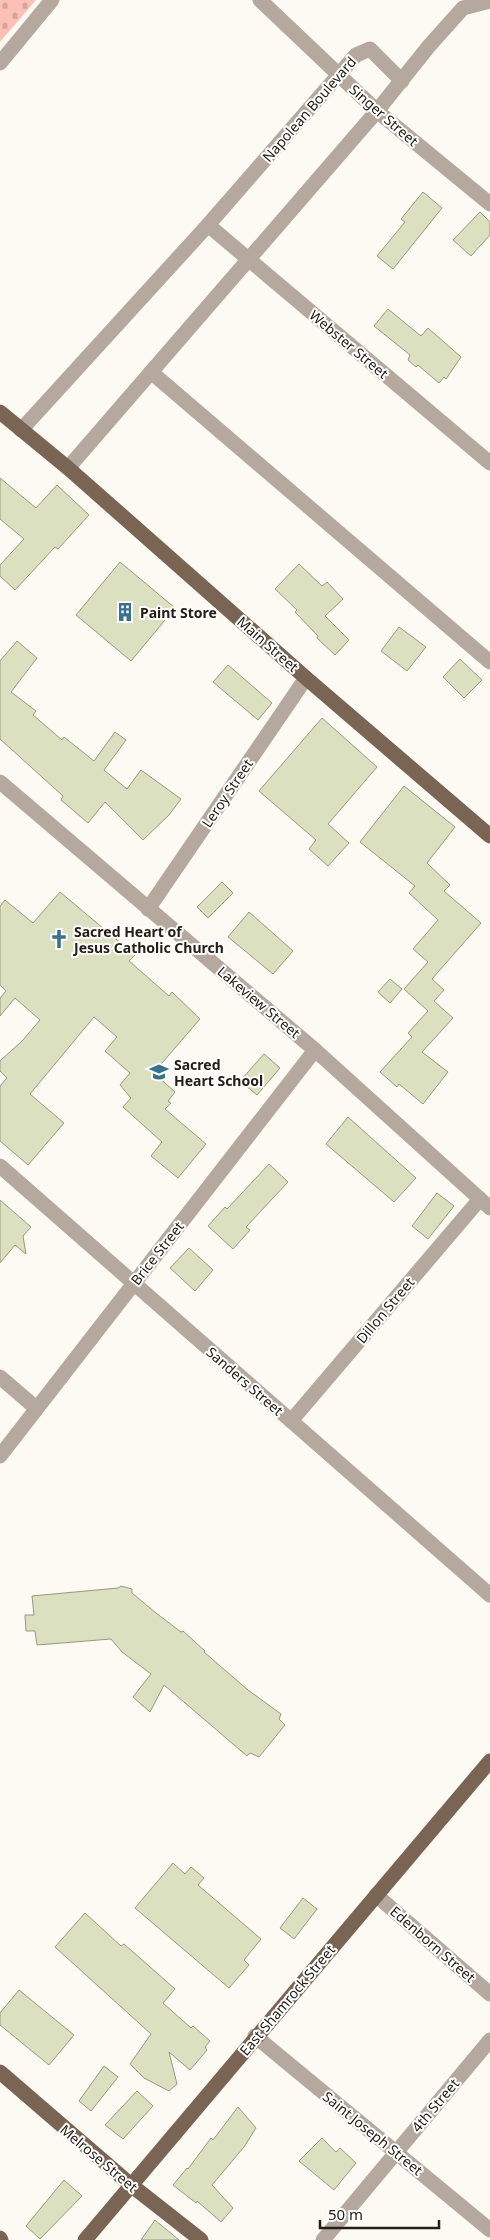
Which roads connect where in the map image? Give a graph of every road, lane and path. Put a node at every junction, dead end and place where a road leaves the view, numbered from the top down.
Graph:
1 (52, 0) edge
2 (260, 0) edge
3 (490, 1) edge
4 (0, 63) edge
5 (339, 74) junction
6 (402, 81) junction
7 (377, 111) junction
8 (490, 204) edge
9 (208, 225) junction
10 (248, 260) junction
11 (151, 372) junction
12 (0, 412) edge
13 (20, 430) junction
14 (490, 463) edge
15 (68, 468) junction
16 (490, 662) edge
17 (306, 678) junction
18 (0, 782) edge
19 (490, 836) edge
20 (148, 908) junction
21 (315, 1050) junction
22 (0, 1166) edge
23 (485, 1203) edge
24 (134, 1283) junction
25 (0, 1377) edge
26 (36, 1408) junction
27 (291, 1421) junction
28 (0, 1456) edge
29 (490, 1595) edge
30 (490, 1761) edge
31 (376, 1895) junction
32 (490, 1994) edge
33 (255, 2036) junction
34 (490, 2040) edge
35 (0, 2072) edge
36 (396, 2152) junction
37 (131, 2185) junction
38 (490, 2230) edge
39 (85, 2240) edge
40 (201, 2240) edge
41 (323, 2240) edge

1 - 4 street
2 - 5 street, Singer Street
3 - 6 street
5 - 6 street, Napolean Boulevard
5 - 7 street, Singer Street
5 - 9 street, Napolean Boulevard
6 - 7 street
7 - 8 street, Singer Street
7 - 10 street
9 - 10 street, Webster Street
9 - 13 street, Napolean Boulevard
10 - 11 street
10 - 14 street, Webster Street
11 - 15 street
11 - 16 street
12 - 13 main road, Main Street
13 - 15 main road, Main Street
15 - 17 main road, Main Street
17 - 19 main road, Main Street
17 - 20 street, Leroy Street
18 - 20 street, Lakeview Street
20 - 21 street, Lakeview Street
21 - 23 street, Lakeview Street
21 - 24 street, Brice Street
22 - 24 street, Sanders Street
23 - 27 street, Dillon Street
24 - 26 street, Brice Street
24 - 27 street, Sanders Street
25 - 26 street
26 - 28 street, Brice Street
27 - 29 street, Sanders Street
30 - 31 main road, East Shamrock Street
31 - 32 street, Edenborn Street
31 - 33 main road, East Shamrock Street
33 - 36 street, Saint Joseph Street
33 - 37 main road, East Shamrock Street
34 - 36 street, 4th Street
35 - 37 main road, Melrose Street
36 - 38 street, Saint Joseph Street
36 - 41 street, 4th Street
37 - 39 main road, East Shamrock Street
37 - 40 main road, Melrose Street

